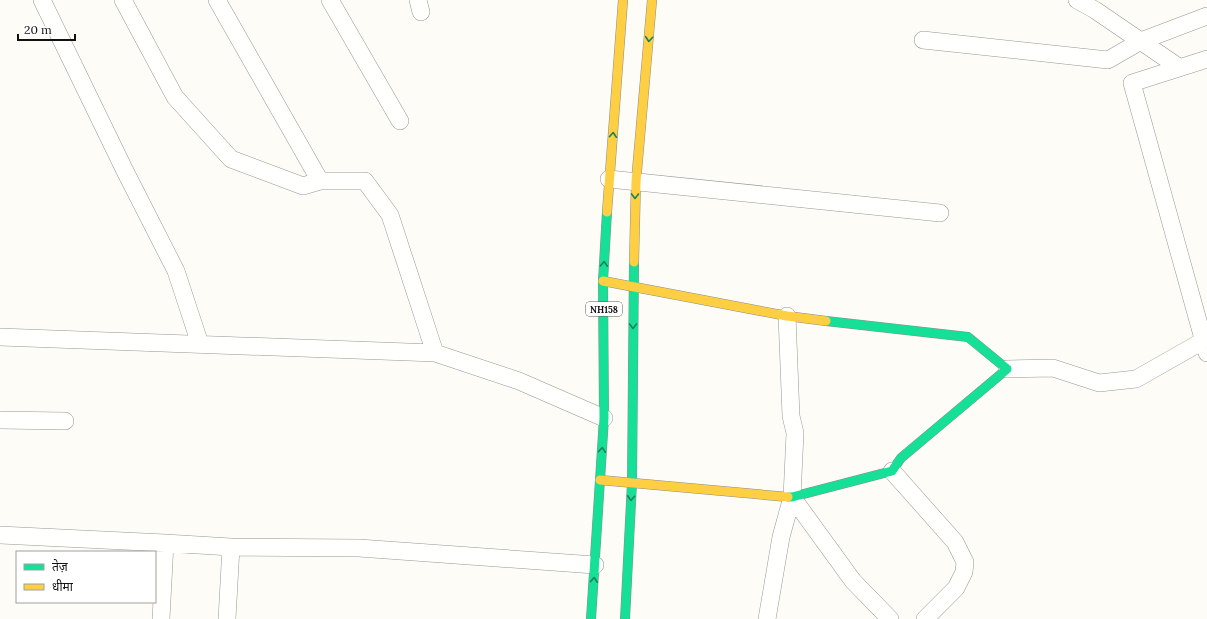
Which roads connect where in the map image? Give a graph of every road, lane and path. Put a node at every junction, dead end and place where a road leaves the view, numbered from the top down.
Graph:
1 (42, 0) edge
2 (123, 0) edge
3 (216, 0) edge
4 (330, 0) edge
5 (623, 0) edge
6 (652, 0) edge
7 (1077, 0) edge
8 (1207, 16) edge
9 (923, 40) dead end
10 (1140, 41) junction
11 (1207, 58) edge
12 (1180, 68) junction
13 (400, 121) dead end
14 (609, 179) junction
15 (320, 181) junction
16 (636, 182) junction
17 (940, 212) dead end
18 (603, 280) junction
19 (633, 286) junction
20 (787, 316) junction
21 (0, 337) edge
22 (200, 344) junction
23 (1205, 347) edge
24 (435, 353) junction
25 (1007, 369) junction
26 (604, 418) junction
27 (0, 420) edge
28 (65, 421) dead end
29 (892, 471) junction
30 (600, 480) junction
31 (632, 483) junction
32 (792, 497) junction
33 (0, 535) edge
34 (165, 543) junction
35 (231, 547) junction
36 (595, 565) junction
37 (161, 619) edge
38 (226, 619) edge
39 (591, 619) edge
40 (625, 619) edge
41 (767, 619) edge
42 (890, 619) edge
43 (924, 619) edge

1 - 22 street
2 - 15 street
3 - 15 street
4 - 13 street
14 -> 5 main road, NH158
6 -> 16 main road
7 - 10 street
8 - 10 street
9 - 10 street
10 - 12 street
11 - 12 street
12 - 23 street
14 - 16 street
18 -> 14 main road, NH158
15 - 24 street
16 - 17 street
16 -> 19 main road
18 - 19 main road
18 - 26 main road, NH158
19 - 20 main road
19 -> 31 main road
20 - 25 main road
20 - 32 street
21 - 22 street
22 - 24 street
23 - 25 street
24 - 26 street
25 - 29 main road
30 -> 26 main road, NH158
27 - 28 street
29 - 32 main road
29 - 43 street
30 - 31 main road
30 - 36 main road, NH158
31 - 32 main road
31 -> 40 main road
32 - 41 street
32 - 42 street
33 - 34 street
34 - 35 street
34 - 37 street
35 - 36 street
35 - 38 street
39 -> 36 main road, NH158

